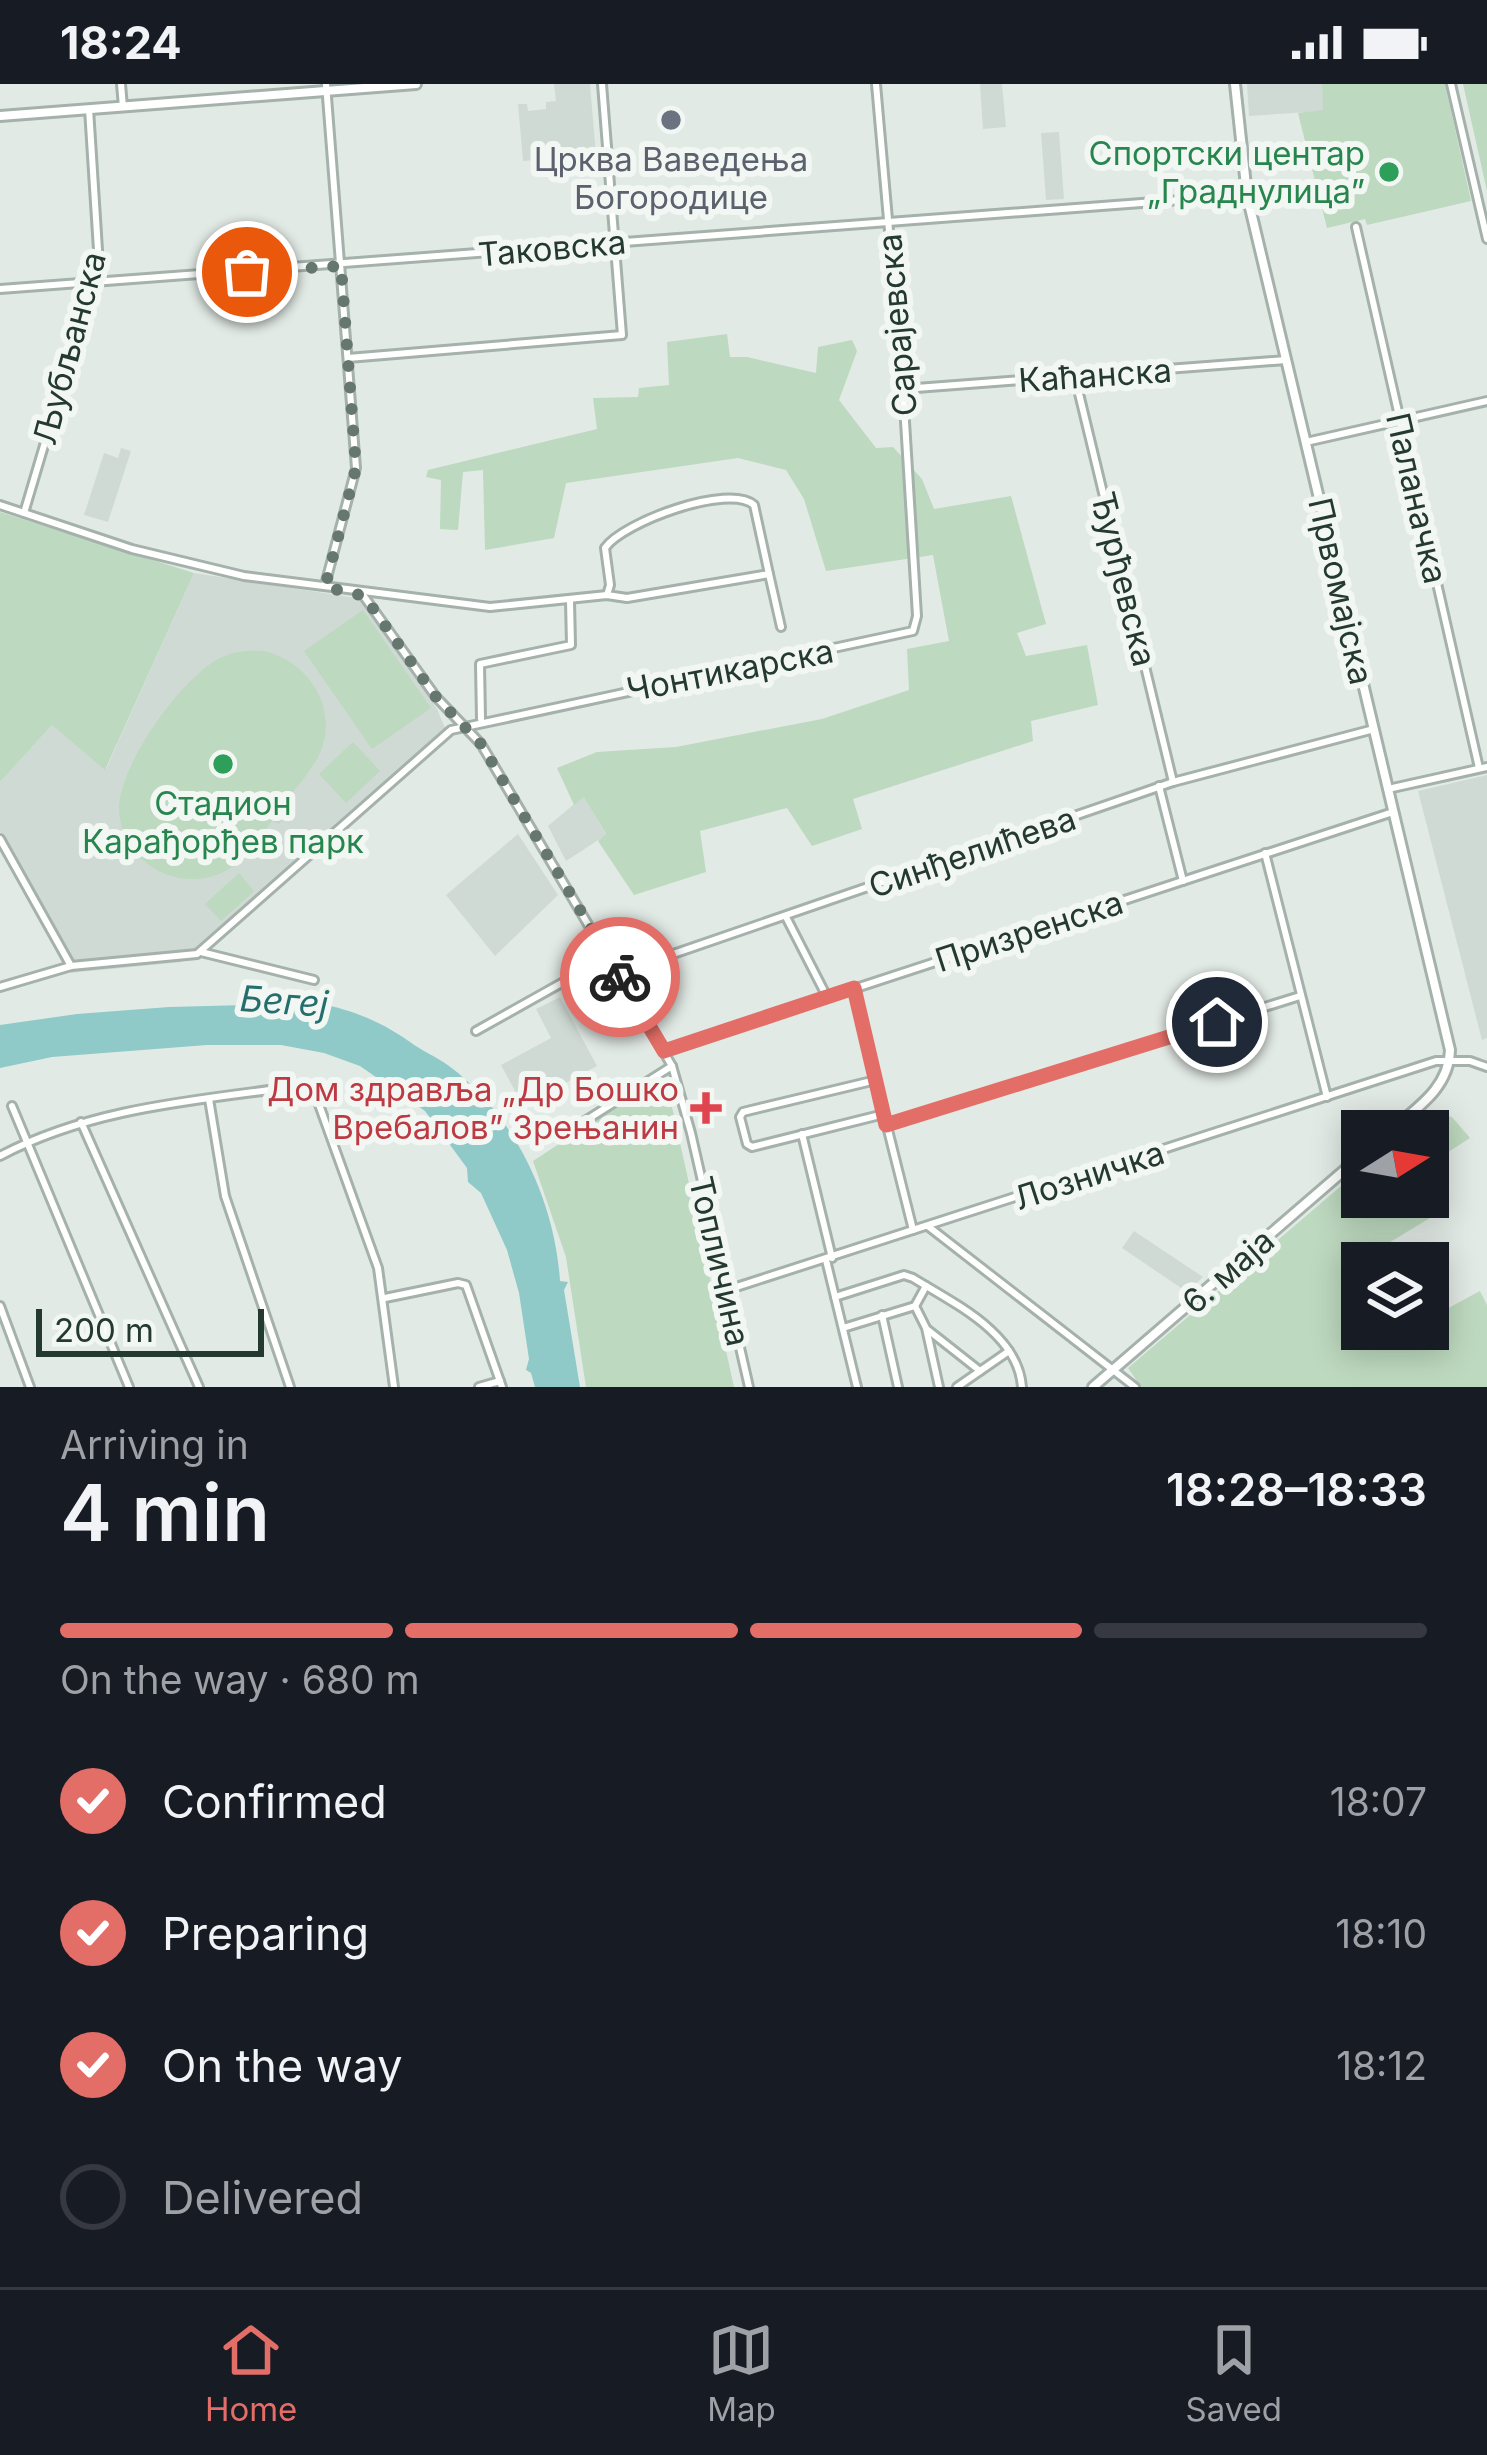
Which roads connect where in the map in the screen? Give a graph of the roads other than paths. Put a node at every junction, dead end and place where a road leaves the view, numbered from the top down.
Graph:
1 (121, 84) edge
2 (416, 84) edge
3 (602, 84) edge
4 (876, 84) edge
5 (1235, 84) edge
6 (1451, 84) edge
7 (326, 87) edge
8 (122, 107) junction
9 (89, 109) junction
10 (0, 116) edge
11 (1247, 195) junction
12 (889, 219) junction
13 (1356, 227) dead end
14 (1487, 239) edge
15 (615, 242) junction
16 (341, 266) junction
17 (91, 283) junction
18 (0, 289) edge
19 (348, 358) junction
20 (1286, 361) junction
21 (1075, 377) junction
22 (903, 389) junction
23 (1487, 401) edge
24 (1400, 421) junction
25 (1306, 442) junction
26 (0, 505) edge
27 (24, 513) junction
28 (914, 566) joint
29 (770, 574) junction
30 (325, 587) junction
31 (361, 592) junction
32 (607, 595) junction
33 (570, 601) junction
34 (781, 627) dead end
35 (481, 721) junction
36 (466, 726) junction
37 (1374, 729) junction
38 (1483, 767) edge
39 (1173, 782) junction
40 (1159, 786) junction
41 (1388, 789) junction
42 (1394, 812) junction
43 (0, 838) edge
44 (1265, 853) junction
45 (1183, 881) junction
46 (786, 917) junction
47 (201, 951) junction
48 (608, 957) junction
49 (71, 966) junction
50 (618, 973) junction
51 (314, 980) dead end
52 (0, 987) edge
53 (854, 988) junction
54 (1300, 996) junction
55 (826, 998) junction
56 (476, 1031) dead end
57 (664, 1051) junction
58 (1450, 1059) junction
59 (672, 1066) junction
60 (1487, 1067) edge
61 (876, 1080) junction
62 (1327, 1097) junction
63 (209, 1099) junction
64 (12, 1106) dead end
65 (1413, 1110) edge
66 (884, 1114) junction
67 (81, 1121) junction
68 (886, 1125) junction
69 (577, 1126) dead end
70 (802, 1135) junction
71 (29, 1141) junction
72 (0, 1156) edge
73 (1341, 1173) edge
74 (929, 1227) junction
75 (913, 1231) junction
76 (829, 1259) junction
77 (926, 1286) junction
78 (727, 1290) junction
79 (835, 1297) junction
80 (385, 1298) junction
81 (0, 1306) edge
82 (915, 1306) junction
83 (881, 1315) junction
84 (843, 1328) junction
85 (926, 1328) junction
86 (1009, 1351) junction
87 (1114, 1369) junction
88 (980, 1370) junction
89 (501, 1384) edge
90 (30, 1387) edge
91 (129, 1387) edge
92 (199, 1387) edge
93 (290, 1387) edge
94 (394, 1387) edge
95 (478, 1387) edge
96 (749, 1387) edge
97 (857, 1387) edge
98 (898, 1387) edge
99 (939, 1387) edge
100 (957, 1387) edge
101 (1022, 1387) edge
102 (1094, 1387) edge
103 (1135, 1387) edge

1 - 8 street
2 - 7 street
3 - 15 street
4 - 12 street, Сарајевска
5 - 11 street, Првомајска
6 - 14 street
7 - 8 street
7 - 16 street
8 - 9 street
9 - 10 street
9 - 17 street, Љубљанска
11 - 12 street, Таковска
11 - 20 street, Првомајска
12 - 15 street, Таковска
12 - 22 street, Сарајевска
13 - 24 street, Паланачка
15 - 16 street, Таковска
15 - 19 street
16 - 17 street, Таковска
16 - 19 street
17 - 18 street, Таковска
17 - 27 street, Љубљанска
19 - 30 street
20 - 21 street, Каћанска
20 - 25 street, Првомајска
21 - 22 street, Каћанска
21 - 39 street, Ђурђевска
22 - 28 street, Сарајевска
23 - 24 street
24 - 25 street
24 - 38 street, Паланачка
25 - 37 street, Првомајска
26 - 27 street
27 - 30 street
28 - 35 street, Чонтикарска
29 - 32 street
29 - 32 street
29 - 34 street
30 - 31 street
31 - 33 street
31 - 36 street, Топличина
32 - 33 street
33 - 35 street
35 - 36 street, Чонтикарска
36 - 47 street, Чонтикарска
36 - 48 street, Топличина
37 - 39 street, Синђелићева
37 - 41 street, Првомајска
38 - 41 street
39 - 40 street, Синђелићева
40 - 45 street
40 - 46 street, Синђелићева
41 - 42 street, Првомајска
42 - 44 street, Призренска
42 - 58 street, Првомајска
43 - 49 street
44 - 45 street, Призренска
44 - 54 street
45 - 53 street, Призренска
46 - 50 street, Синђелићева
46 - 55 street
47 - 49 street
47 - 51 street
48 - 50 street, Топличина
48 - 56 street
49 - 52 street
50 - 57 street, Топличина
53 - 55 street, Призренска
53 - 61 street
54 - 62 street
54 - 68 street
55 - 57 street, Призренска
57 - 59 street, Топличина
58 - 60 street
58 - 62 street, Лозничка
58 - 65 street
59 - 69 street
59 - 78 street, Топличина
61 - 66 street
61 - 70 street
62 - 74 street, Лозничка
63 - 67 street
63 - 80 street
63 - 93 street
64 - 71 street
66 - 68 street
66 - 70 street
67 - 71 street
67 - 92 street
68 - 75 street
70 - 76 street
71 - 72 street
71 - 91 street
73 - 87 street, 6. маја
74 - 75 street, Лозничка
74 - 87 street
75 - 76 street, Лозничка
76 - 78 street, Лозничка
76 - 79 street
77 - 79 street
77 - 82 street
77 - 86 street
78 - 96 street, Топличина
79 - 84 street
80 - 89 street
80 - 94 street
81 - 90 street
82 - 83 street
82 - 85 street
83 - 84 street
83 - 98 street
84 - 97 street
85 - 88 street
85 - 99 street
86 - 88 street
86 - 101 street
87 - 102 street, 6. маја
87 - 103 street
88 - 100 street
89 - 95 street

